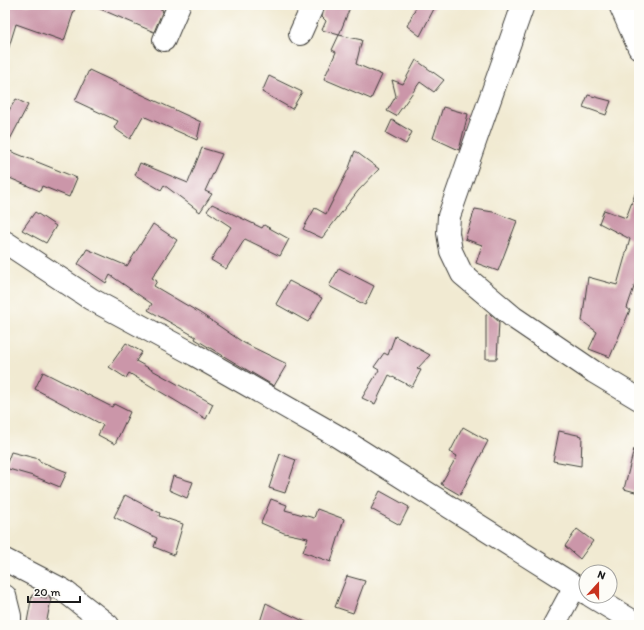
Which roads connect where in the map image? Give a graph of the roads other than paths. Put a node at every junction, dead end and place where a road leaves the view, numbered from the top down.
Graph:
1 (179, 5) edge
2 (313, 5) edge
3 (523, 5) edge
4 (620, 5) edge
5 (300, 34) dead end
6 (164, 40) dead end
7 (639, 48) edge
8 (5, 242) edge
9 (639, 399) edge
10 (5, 560) edge
11 (578, 588) edge
12 (5, 596) edge
13 (578, 599) edge
14 (604, 604) edge
15 (10, 625) edge
16 (108, 625) edge
17 (554, 625) edge
18 (639, 625) edge

1 - 6 street
2 - 5 street
3 - 9 street
4 - 7 street
8 - 11 street
10 - 16 street
12 - 15 street
13 - 17 street
14 - 18 street

